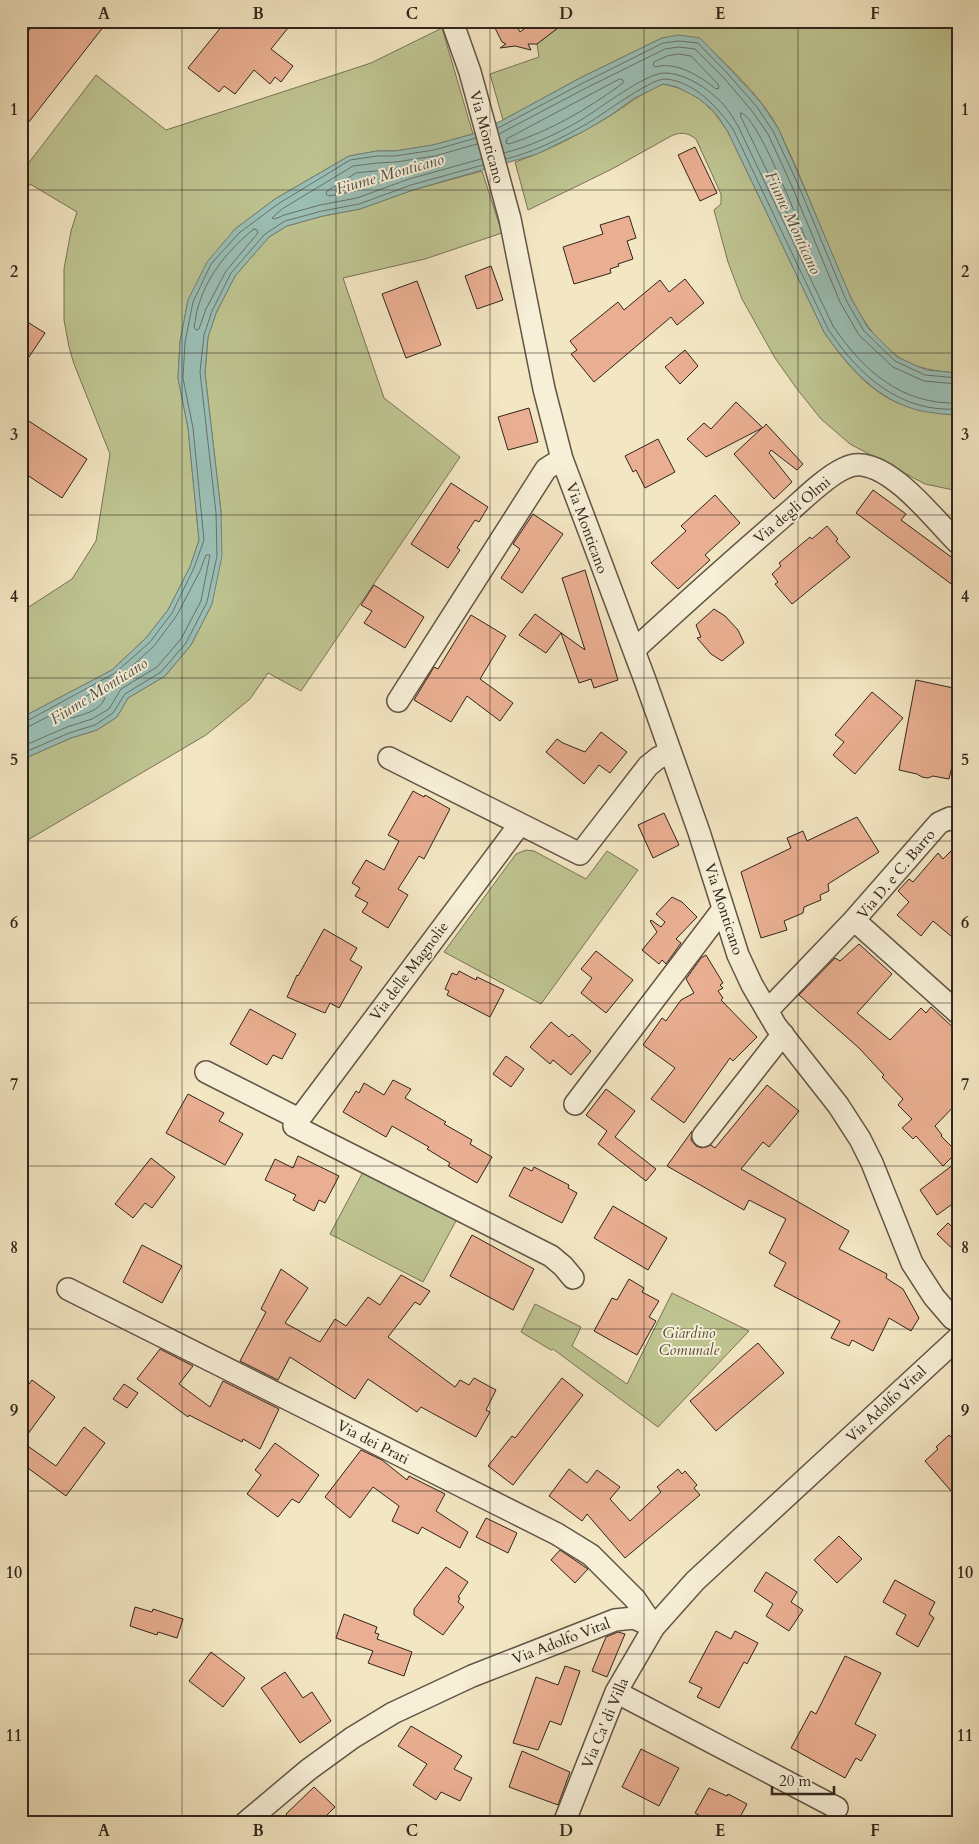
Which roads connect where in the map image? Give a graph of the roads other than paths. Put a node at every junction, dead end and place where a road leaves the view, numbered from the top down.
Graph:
1 (452, 21) edge
2 (562, 458) junction
3 (958, 543) edge
4 (634, 650) junction
5 (398, 701) dead end
6 (670, 752) junction
7 (389, 758) dead end
8 (954, 820) edge
9 (520, 824) junction
10 (724, 909) junction
11 (854, 920) junction
12 (766, 1011) junction
13 (958, 1013) edge
14 (782, 1034) junction
15 (206, 1072) dead end
16 (575, 1104) dead end
17 (299, 1119) junction
18 (703, 1136) dead end
19 (573, 1278) dead end
20 (68, 1289) dead end
21 (958, 1322) edge
22 (958, 1338) edge
23 (654, 1627) junction
24 (616, 1692) junction
25 (837, 1808) dead end
26 (245, 1823) edge
27 (564, 1823) edge

1 - 2 street, Via Monticano
2 - 4 street, Via Monticano
2 - 5 street
3 - 4 street, Via degli Olmi
4 - 6 street, Via Monticano
6 - 9 street
6 - 10 street, Via Monticano
7 - 9 street
8 - 11 street, Via D. e C. Barro
9 - 17 street, Via delle Magnolie
10 - 12 street, Via Monticano
10 - 16 street
11 - 12 street
11 - 13 street, Via D. e C. Barro
12 - 14 street, Via Monticano
14 - 18 street
14 - 21 street, Via Monticano
15 - 17 street
17 - 19 street
20 - 23 street, Via dei Prati
22 - 23 street, Via Adolfo Vital
23 - 24 street, Via Ca' di Villa
23 - 26 street, Via Adolfo Vital
24 - 25 street
24 - 27 street, Via Ca' di Villa

